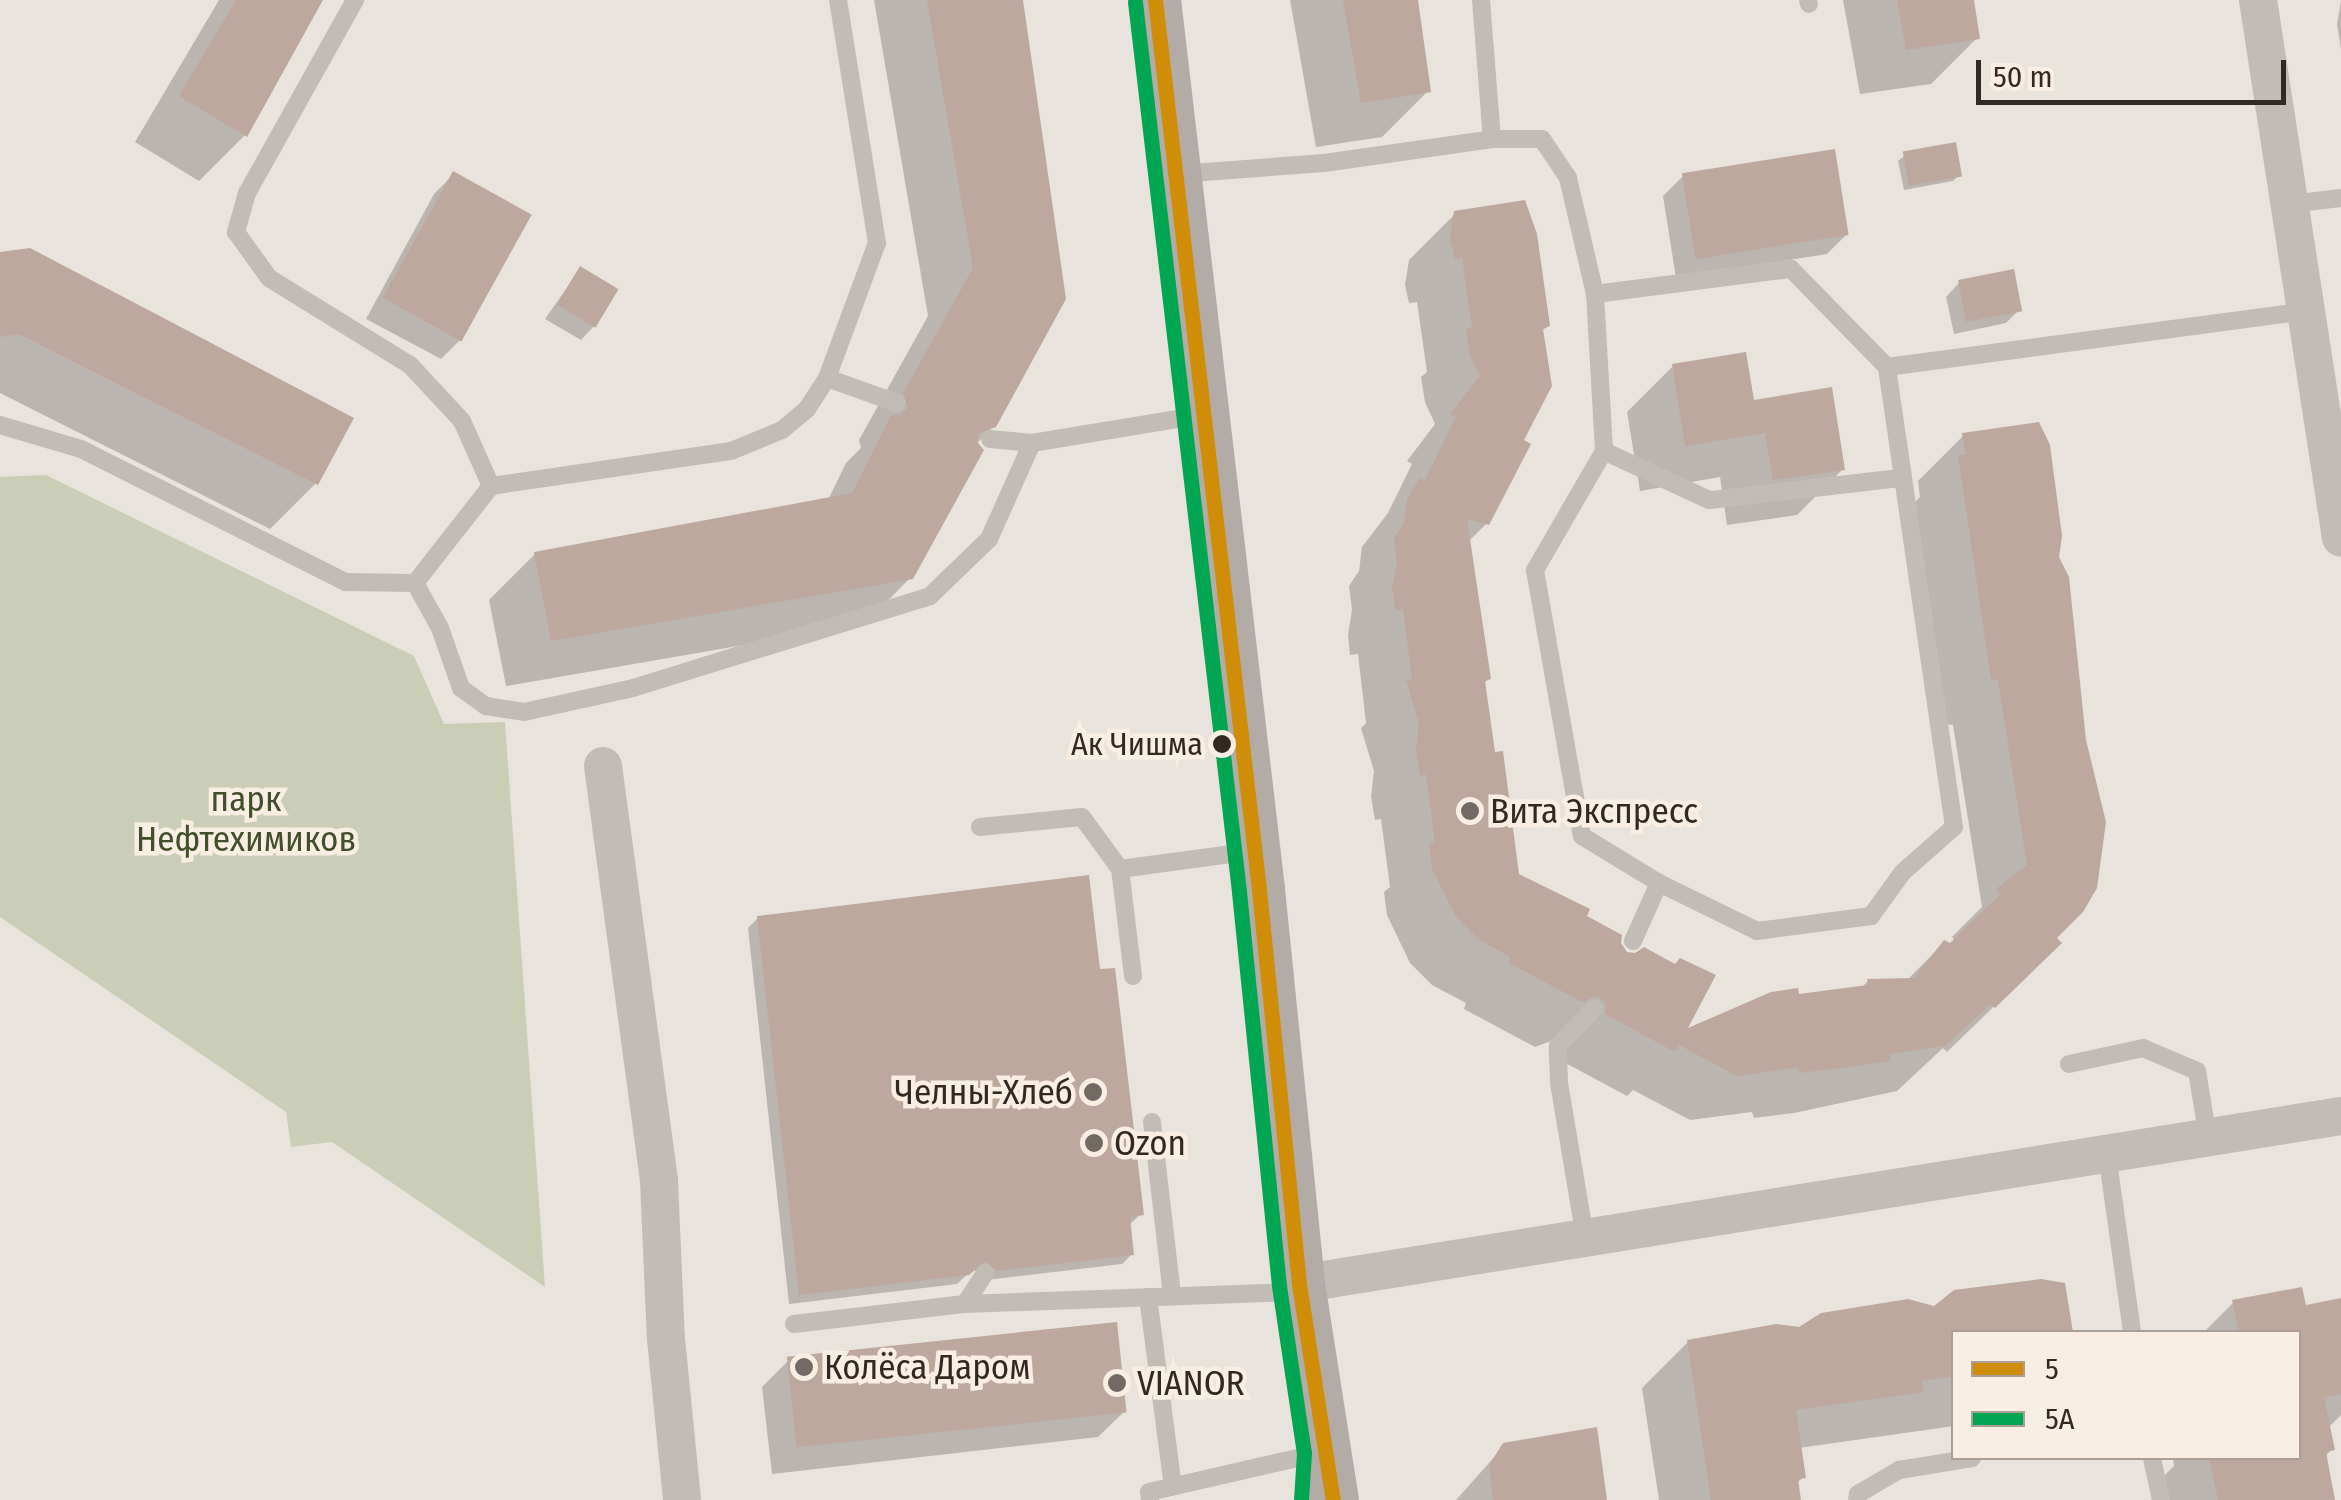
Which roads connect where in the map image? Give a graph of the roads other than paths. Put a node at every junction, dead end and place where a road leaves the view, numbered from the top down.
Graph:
1 (355, 0) edge
2 (838, 0) edge
3 (1156, 0) edge
4 (1481, 0) edge
5 (2258, 0) edge
6 (1492, 139) junction
7 (1175, 174) junction
8 (2341, 198) edge
9 (2290, 204) junction
10 (1595, 294) junction
11 (2306, 311) junction
12 (1887, 367) junction
13 (827, 378) junction
14 (898, 403) dead end
15 (1202, 415) junction
16 (0, 425) edge
17 (990, 439) dead end
18 (1032, 443) junction
19 (1604, 451) junction
20 (1900, 478) junction
21 (491, 486) junction
22 (2341, 538) edge
23 (415, 584) junction
24 (604, 766) dead end
25 (980, 827) dead end
26 (1253, 851) junction
27 (1120, 869) junction
28 (1659, 883) junction
29 (1633, 941) dead end
30 (1133, 976) dead end
31 (1594, 1008) dead end
32 (2070, 1064) dead end
33 (2341, 1116) edge
34 (1152, 1122) dead end
35 (2208, 1138) junction
36 (2106, 1154) junction
37 (1585, 1238) junction
38 (985, 1273) dead end
39 (1299, 1288) junction
40 (1172, 1295) junction
41 (1148, 1297) junction
42 (965, 1304) junction
43 (794, 1324) dead end
44 (2132, 1330) edge
45 (1960, 1460) edge
46 (2152, 1460) edge
47 (1326, 1478) edge
48 (1173, 1486) junction
49 (682, 1500) edge
50 (1150, 1500) edge
51 (1857, 1500) edge
52 (2160, 1500) edge

1 - 21 lane
2 - 13 lane
3 - 7 street
4 - 6 lane
5 - 9 street
6 - 7 lane
6 - 10 lane
7 - 15 street
8 - 9 lane
9 - 11 street
10 - 12 lane
10 - 19 lane
11 - 12 lane
11 - 22 street
12 - 20 lane
13 - 14 lane
13 - 21 lane
15 - 18 lane
15 - 26 street
16 - 23 lane
17 - 18 lane
18 - 23 lane
19 - 20 lane
19 - 28 lane
20 - 28 lane
21 - 23 lane
24 - 49 street
25 - 27 lane
26 - 27 lane
26 - 39 street
27 - 30 lane
28 - 29 lane
31 - 37 lane
32 - 35 lane
33 - 35 street
34 - 40 lane
35 - 36 street
36 - 37 street
36 - 44 lane
37 - 39 street
38 - 42 lane
39 - 40 lane
39 - 47 street
40 - 41 lane
41 - 42 lane
41 - 48 lane
42 - 43 lane
45 - 51 lane
46 - 52 lane
47 - 48 lane
48 - 50 lane

